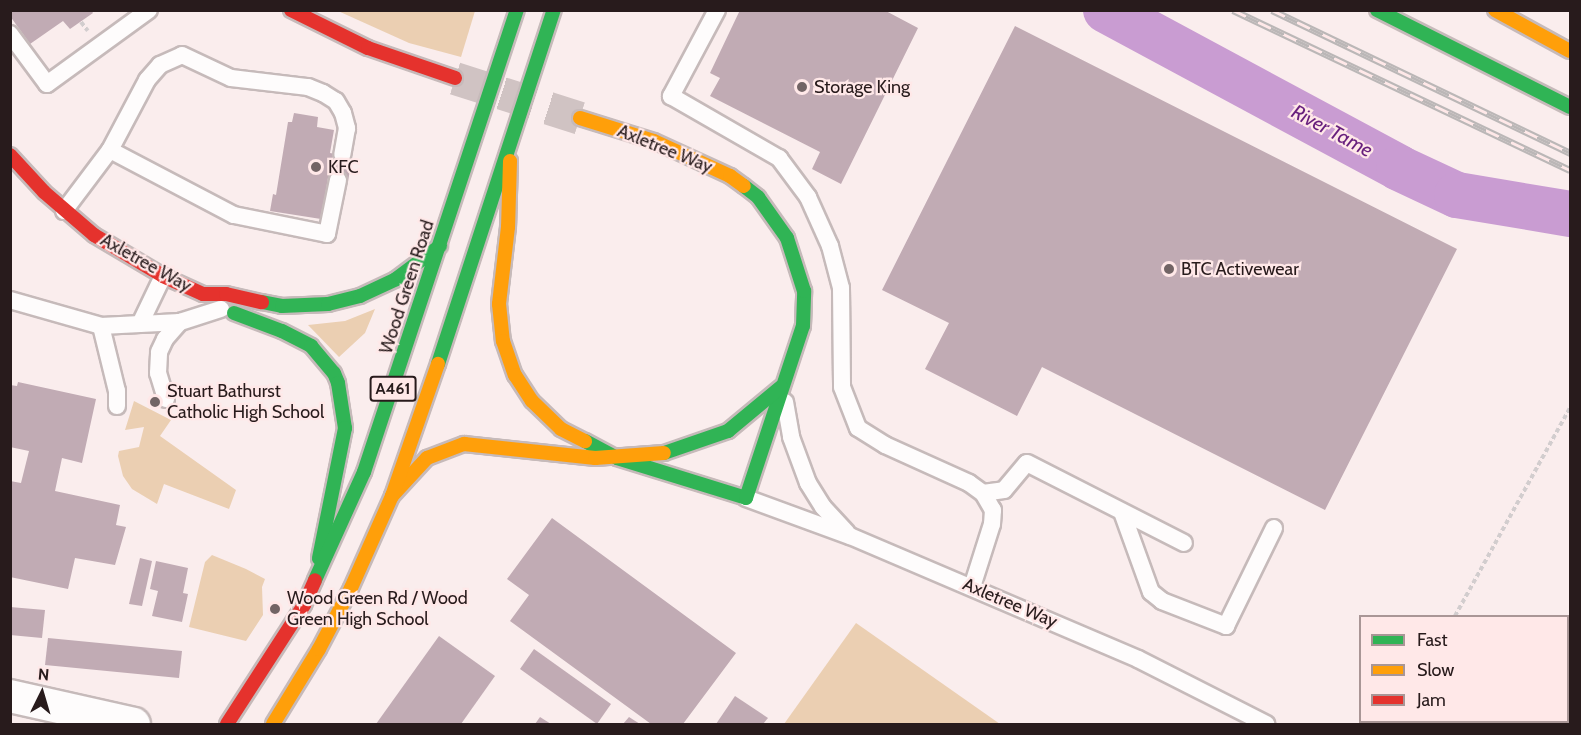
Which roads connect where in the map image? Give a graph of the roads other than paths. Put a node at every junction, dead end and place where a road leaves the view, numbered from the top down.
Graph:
1 (149, 10) edge
2 (291, 10) edge
3 (516, 10) edge
4 (554, 10) edge
5 (717, 10) edge
6 (1377, 10) edge
7 (1495, 10) edge
8 (10, 34) edge
9 (1570, 51) edge
10 (455, 78) tunnel mouth
11 (1570, 107) edge
12 (580, 118) tunnel mouth
13 (510, 138) junction
14 (110, 150) junction
15 (10, 155) edge
16 (342, 155) dead end
17 (338, 180) dead end
18 (64, 211) junction
19 (440, 246) junction
20 (163, 276) junction
21 (203, 294) junction
22 (10, 300) edge
23 (221, 309) junction
24 (180, 322) junction
25 (140, 324) junction
26 (101, 326) junction
27 (159, 352) junction
28 (785, 383) junction
29 (166, 399) dead end
30 (117, 406) dead end
31 (617, 458) junction
32 (983, 493) junction
33 (392, 496) junction
34 (746, 498) junction
35 (1122, 512) junction
36 (1274, 528) dead end
37 (850, 536) junction
38 (1184, 543) dead end
39 (313, 586) junction
40 (972, 586) junction
41 (10, 696) edge
42 (134, 724) edge
43 (227, 724) edge
44 (273, 724) edge
45 (1266, 724) edge

1 - 8 lane
2 - 10 main road
3 - 19 main road, Wood Green Road / A461
4 - 13 main road, A461
5 - 32 lane
6 - 11 main road
7 - 9 main road
12 - 28 main road, Axletree Way
13 - 31 main road, Axletree Way
13 - 33 main road, A461
14 - 16 lane
14 - 17 lane
14 - 18 lane
15 - 18 main road, Axletree Way
18 - 20 main road, Axletree Way
19 - 21 main road, Axletree Way
19 - 39 main road, Wood Green Road / A461
20 - 21 main road, Axletree Way
20 - 25 lane
21 - 23 main road
22 - 26 lane
23 - 24 lane
23 - 39 main road
24 - 25 lane
24 - 27 lane
25 - 26 lane
25 - 27 lane
26 - 30 lane
27 - 29 lane
28 - 31 main road, Axletree Way
28 - 34 main road, Axletree Way
28 - 37 lane
31 - 33 main road, Axletree Way
31 - 34 main road, Axletree Way
32 - 35 lane
32 - 40 lane
33 - 44 main road, A461
34 - 37 lane, Axletree Way
35 - 36 lane
35 - 38 lane
37 - 40 lane, Axletree Way
39 - 43 main road, Wood Green Road / A461
40 - 45 lane, Axletree Way
41 - 42 street

